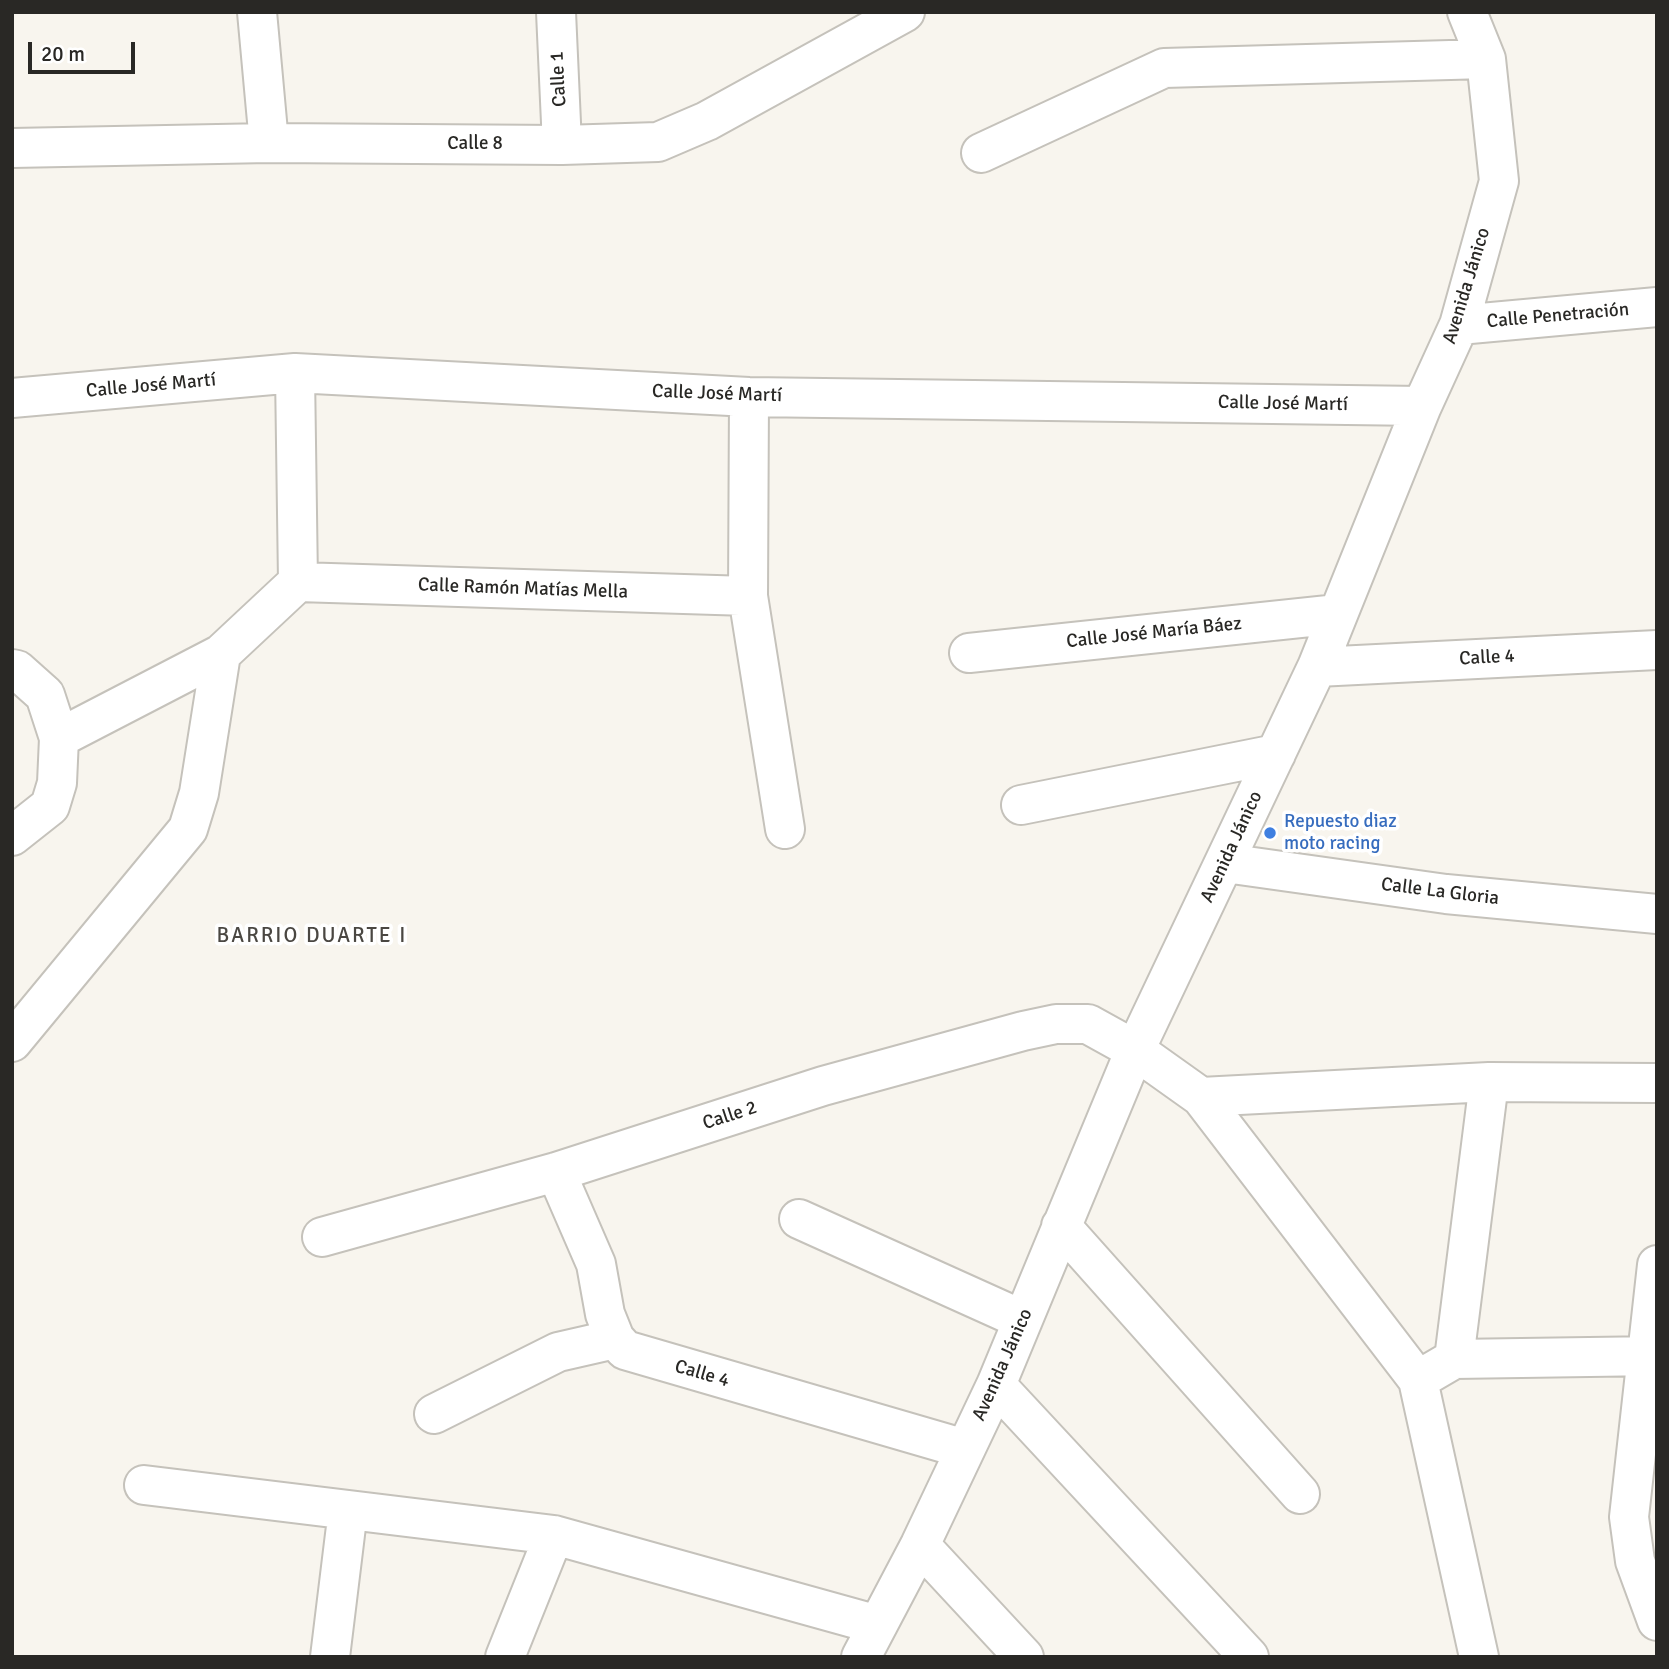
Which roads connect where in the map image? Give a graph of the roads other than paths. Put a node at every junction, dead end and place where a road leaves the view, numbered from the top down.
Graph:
1 (257, 12) edge
2 (556, 12) edge
3 (905, 12) edge
4 (1467, 12) edge
5 (1486, 59) junction
6 (270, 143) junction
7 (562, 145) junction
8 (12, 148) edge
9 (981, 153) dead end
10 (1657, 307) edge
11 (1459, 325) junction
12 (295, 373) junction
13 (749, 397) junction
14 (12, 398) edge
15 (1422, 406) junction
16 (298, 582) junction
17 (748, 596) junction
18 (1338, 614) junction
19 (1657, 650) edge
20 (969, 653) dead end
21 (221, 654) junction
22 (1317, 667) junction
23 (12, 669) edge
24 (59, 738) junction
25 (1276, 754) junction
26 (1021, 805) dead end
27 (785, 829) dead end
28 (12, 836) edge
29 (1225, 863) junction
30 (1657, 914) edge
31 (12, 1042) edge
32 (1135, 1050) junction
33 (1489, 1082) junction
34 (1657, 1083) edge
35 (1201, 1097) junction
36 (556, 1172) junction
37 (799, 1219) dead end
38 (1061, 1226) junction
39 (322, 1237) dead end
40 (1657, 1265) edge
41 (1023, 1321) junction
42 (615, 1339) junction
43 (1652, 1355) edge
44 (1454, 1359) junction
45 (1418, 1380) junction
46 (996, 1385) junction
47 (434, 1414) dead end
48 (965, 1449) junction
49 (144, 1485) dead end
50 (1300, 1494) dead end
51 (348, 1510) junction
52 (554, 1535) junction
53 (920, 1545) junction
54 (1657, 1621) edge
55 (870, 1641) edge
56 (330, 1657) edge
57 (505, 1657) edge
58 (1024, 1657) edge
59 (1248, 1657) edge
60 (1479, 1657) edge

1 - 6 street
2 - 7 street, Calle 1
3 - 7 street, Calle 8
4 - 5 street, Avenida Jánico
5 - 9 street
5 - 11 street, Avenida Jánico
6 - 7 street, Calle 8
6 - 8 street, Calle 8
10 - 11 street, Calle Penetración
11 - 15 street, Avenida Jánico
12 - 13 street, Calle José Martí
12 - 14 street, Calle José Martí
12 - 16 street
13 - 15 street, Calle José Martí
13 - 17 street
15 - 18 street, Avenida Jánico
16 - 17 street, Calle Ramón Matías Mella
16 - 21 street
17 - 27 street
18 - 20 street, Calle José María Báez
18 - 22 street, Avenida Jánico
19 - 22 street, Calle 4
21 - 24 street
21 - 31 street
22 - 25 street, Avenida Jánico
23 - 24 street
24 - 28 street
25 - 26 street
25 - 29 street, Avenida Jánico
29 - 30 street, Calle La Gloria
29 - 32 street, Avenida Jánico
32 - 35 street, Calle 2
32 - 36 street, Calle 2
32 - 38 street, Avenida Jánico
33 - 34 street
33 - 35 street
33 - 44 street
35 - 45 street, Calle 2
36 - 39 street, Calle 2
36 - 42 street
37 - 41 street
38 - 41 street, Avenida Jánico
38 - 50 street
40 - 43 street
41 - 46 street, Avenida Jánico
42 - 47 street
42 - 48 street, Calle 4
43 - 44 street
43 - 54 street
44 - 45 street
45 - 60 street
46 - 48 street, Avenida Jánico
46 - 59 street
48 - 53 street, Avenida Jánico
49 - 51 street
51 - 52 street
51 - 56 street
52 - 55 street
52 - 57 street
53 - 55 street, Avenida Jánico
53 - 58 street

